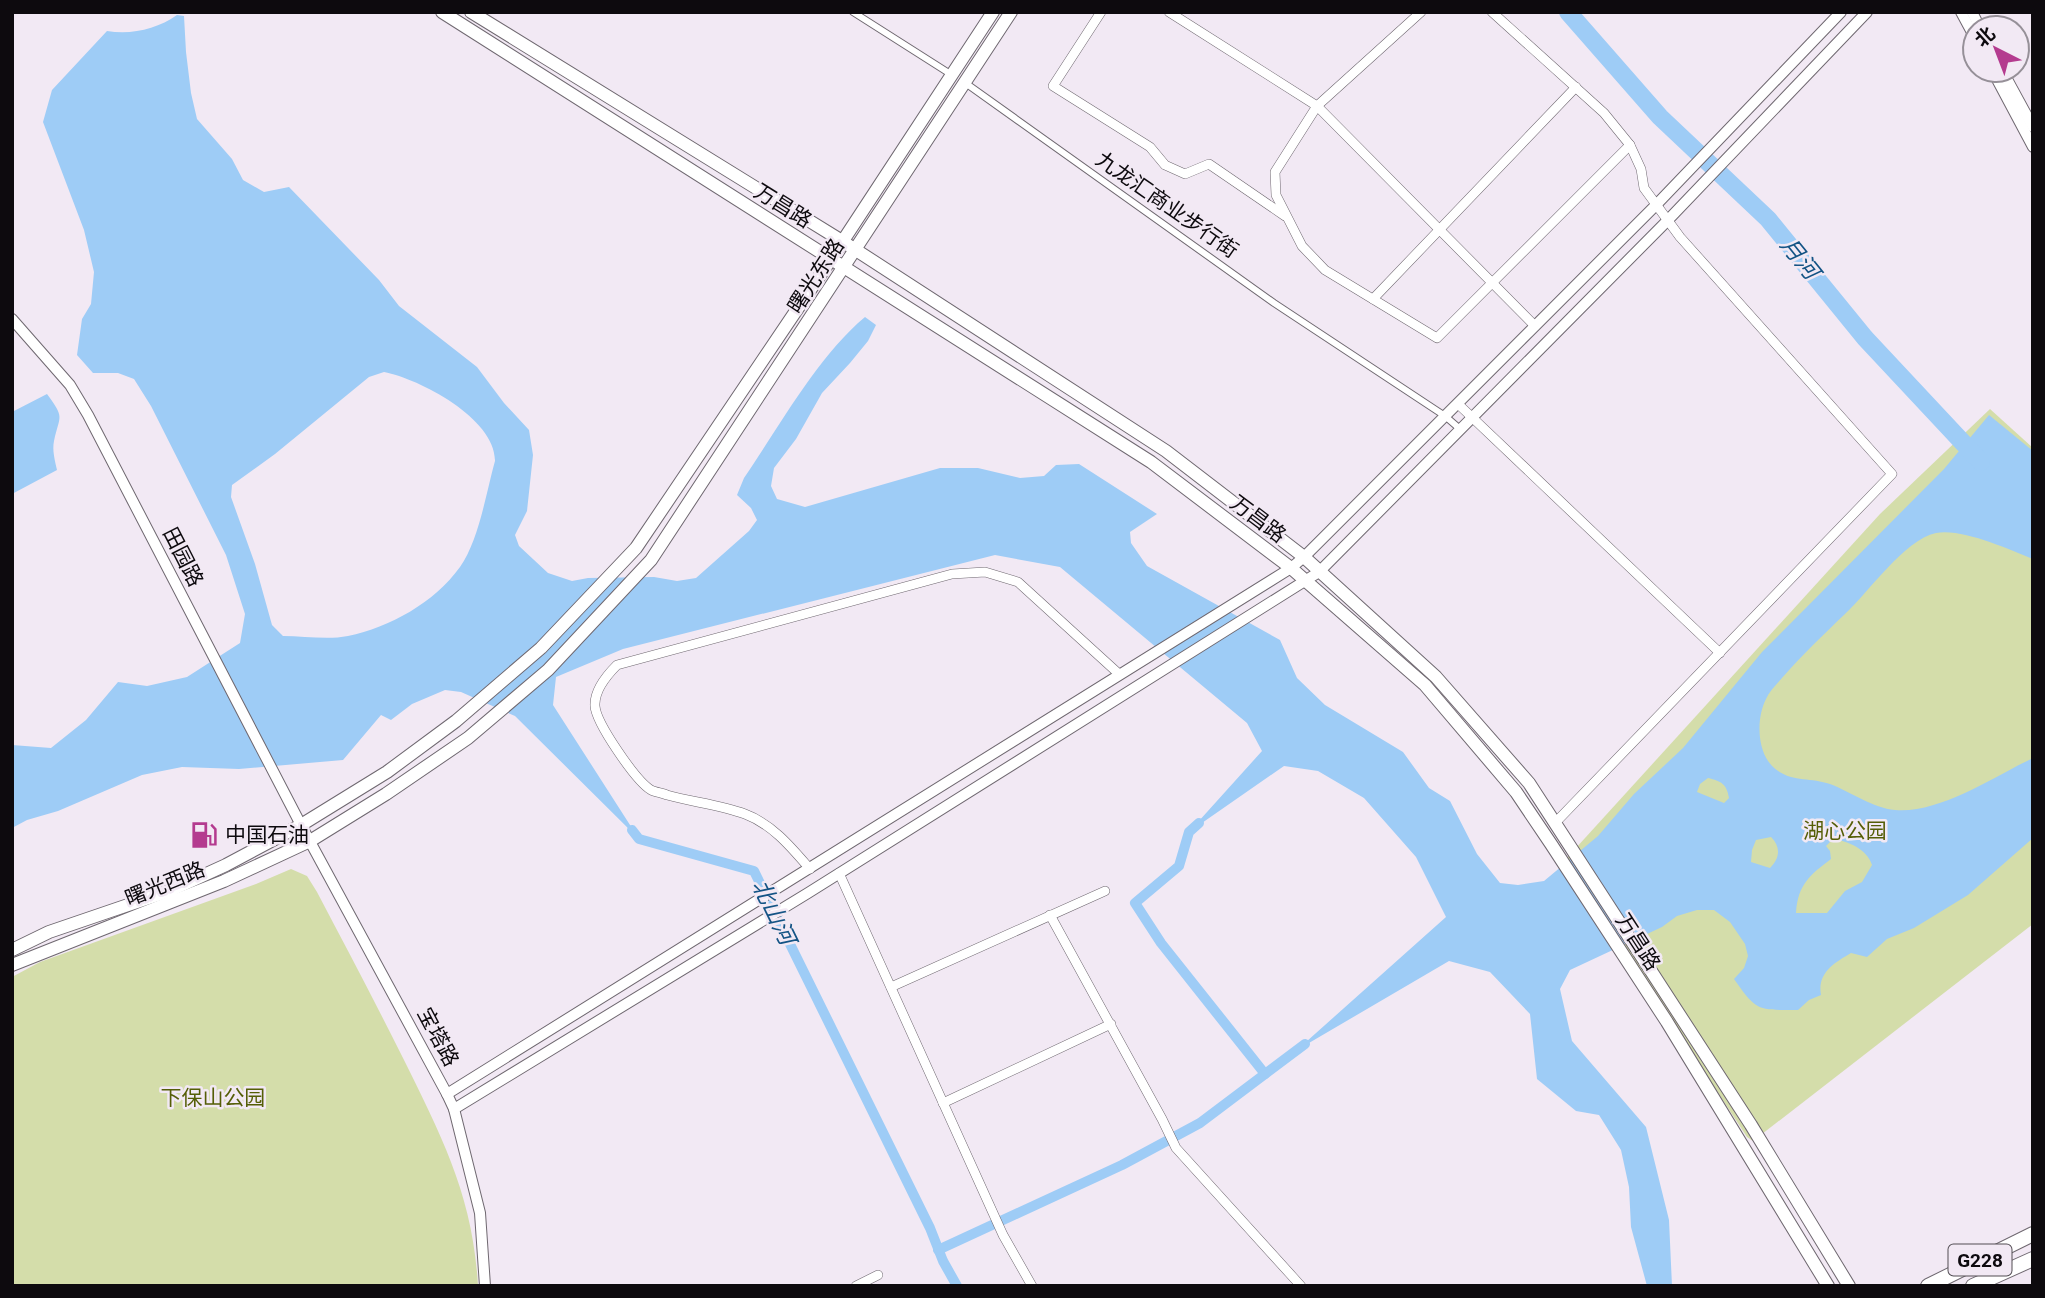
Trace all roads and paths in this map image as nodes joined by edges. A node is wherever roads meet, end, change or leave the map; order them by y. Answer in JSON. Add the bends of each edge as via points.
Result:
{"nodes":[{"id":1,"x":442,"y":12,"type":"edge"},
{"id":2,"x":471,"y":12,"type":"edge"},
{"id":3,"x":853,"y":12,"type":"edge"},
{"id":4,"x":993,"y":12,"type":"edge"},
{"id":5,"x":1012,"y":12,"type":"edge"},
{"id":6,"x":1101,"y":12,"type":"edge"},
{"id":7,"x":1169,"y":12,"type":"edge"},
{"id":8,"x":1421,"y":12,"type":"edge"},
{"id":9,"x":1492,"y":12,"type":"edge"},
{"id":10,"x":1840,"y":12,"type":"edge"},
{"id":11,"x":1867,"y":12,"type":"edge"},
{"id":12,"x":952,"y":75,"type":"junction"},
{"id":13,"x":965,"y":83,"type":"junction"},
{"id":14,"x":1999,"y":84,"type":"edge"},
{"id":15,"x":2010,"y":84,"type":"edge"},
{"id":16,"x":1576,"y":87,"type":"junction"},
{"id":17,"x":1317,"y":106,"type":"junction"},
{"id":18,"x":2033,"y":127,"type":"edge"},
{"id":19,"x":1630,"y":145,"type":"junction"},
{"id":20,"x":2033,"y":147,"type":"edge"},
{"id":21,"x":1656,"y":205,"type":"junction"},
{"id":22,"x":1287,"y":217,"type":"junction"},
{"id":23,"x":1668,"y":220,"type":"junction"},
{"id":24,"x":1440,"y":230,"type":"junction"},
{"id":25,"x":842,"y":241,"type":"junction"},
{"id":26,"x":856,"y":250,"type":"junction"},
{"id":27,"x":831,"y":259,"type":"junction"},
{"id":28,"x":845,"y":268,"type":"junction"},
{"id":29,"x":1492,"y":283,"type":"junction"},
{"id":30,"x":1373,"y":299,"type":"junction"},
{"id":31,"x":12,"y":319,"type":"edge"},
{"id":32,"x":1535,"y":326,"type":"junction"},
{"id":33,"x":1458,"y":404,"type":"junction"},
{"id":34,"x":1445,"y":416,"type":"junction"},
{"id":35,"x":1472,"y":417,"type":"junction"},
{"id":36,"x":1460,"y":429,"type":"junction"},
{"id":37,"x":1304,"y":557,"type":"junction"},
{"id":38,"x":1290,"y":568,"type":"junction"},
{"id":39,"x":1319,"y":572,"type":"junction"},
{"id":40,"x":1305,"y":582,"type":"junction"},
{"id":41,"x":1720,"y":653,"type":"junction"},
{"id":42,"x":1119,"y":674,"type":"junction"},
{"id":43,"x":456,"y":721,"type":"joint"},
{"id":44,"x":468,"y":738,"type":"joint"},
{"id":45,"x":1555,"y":823,"type":"junction"},
{"id":46,"x":301,"y":825,"type":"junction"},
{"id":47,"x":310,"y":841,"type":"junction"},
{"id":48,"x":810,"y":869,"type":"junction"},
{"id":49,"x":839,"y":873,"type":"junction"},
{"id":50,"x":1105,"y":891,"type":"dead end"},
{"id":51,"x":1050,"y":915,"type":"junction"},
{"id":52,"x":12,"y":950,"type":"edge"},
{"id":53,"x":12,"y":965,"type":"edge"},
{"id":54,"x":891,"y":987,"type":"junction"},
{"id":55,"x":1111,"y":1024,"type":"junction"},
{"id":56,"x":447,"y":1094,"type":"junction"},
{"id":57,"x":943,"y":1103,"type":"junction"},
{"id":58,"x":454,"y":1109,"type":"junction"},
{"id":59,"x":2033,"y":1234,"type":"edge"},
{"id":60,"x":2033,"y":1259,"type":"edge"},
{"id":61,"x":878,"y":1275,"type":"dead end"},
{"id":62,"x":485,"y":1286,"type":"edge"},
{"id":63,"x":856,"y":1286,"type":"edge"},
{"id":64,"x":1031,"y":1286,"type":"edge"},
{"id":65,"x":1301,"y":1286,"type":"edge"},
{"id":66,"x":1828,"y":1286,"type":"edge"},
{"id":67,"x":1849,"y":1286,"type":"edge"},
{"id":68,"x":1928,"y":1286,"type":"edge"},
{"id":69,"x":1973,"y":1286,"type":"edge"}],
"edges":[{"from":1,"to":27,"type":"main road","name":"万昌路"},
{"from":2,"to":25,"type":"main road","name":"万昌路"},
{"from":3,"to":12,"type":"street","name":"九龙汇商业步行街"},
{"from":4,"to":12,"type":"main road","name":"曙光东路"},
{"from":5,"to":13,"type":"main road","name":"曙光东路"},
{"from":6,"to":22,"type":"street","via":[[1053,86],[1150,147],[1165,165],[1185,174],[1209,164]]},
{"from":7,"to":17,"type":"street"},
{"from":8,"to":17,"type":"street"},
{"from":9,"to":16,"type":"street"},
{"from":10,"to":21,"type":"street"},
{"from":11,"to":23,"type":"street"},
{"from":12,"to":13,"type":"street","name":"九龙汇商业步行街"},
{"from":12,"to":25,"type":"main road","name":"曙光东路"},
{"from":13,"to":26,"type":"main road","name":"曙光东路"},
{"from":13,"to":34,"type":"street","name":"九龙汇商业步行街","via":[[1274,303]]},
{"from":14,"to":20,"type":"street"},
{"from":15,"to":18,"type":"street"},
{"from":16,"to":19,"type":"street"},
{"from":16,"to":24,"type":"street"},
{"from":17,"to":22,"type":"street","via":[[1275,172],[1276,195]]},
{"from":17,"to":24,"type":"street"},
{"from":19,"to":21,"type":"street","via":[[1642,169],[1644,188]]},
{"from":19,"to":29,"type":"street"},
{"from":21,"to":23,"type":"street"},
{"from":21,"to":32,"type":"street"},
{"from":22,"to":30,"type":"street","via":[[1302,246],[1325,270]]},
{"from":23,"to":35,"type":"street"},
{"from":23,"to":41,"type":"street","via":[[1892,474]]},
{"from":24,"to":29,"type":"street"},
{"from":24,"to":30,"type":"street"},
{"from":25,"to":26,"type":"main road","name":"万昌路"},
{"from":25,"to":27,"type":"main road","name":"曙光东路"},
{"from":26,"to":28,"type":"main road","name":"曙光东路"},
{"from":26,"to":37,"type":"main road","name":"万昌路","via":[[1166,451]]},
{"from":27,"to":28,"type":"main road","name":"万昌路"},
{"from":27,"to":43,"type":"main road","name":"曙光东路","via":[[636,548],[541,648]]},
{"from":28,"to":38,"type":"main road","name":"万昌路","via":[[1151,462]]},
{"from":28,"to":44,"type":"main road","name":"曙光东路","via":[[651,560],[548,670]]},
{"from":29,"to":30,"type":"street","via":[[1437,338]]},
{"from":29,"to":32,"type":"street"},
{"from":31,"to":46,"type":"street","name":"田园路","via":[[70,385],[88,415]]},
{"from":32,"to":33,"type":"street"},
{"from":33,"to":34,"type":"street"},
{"from":33,"to":35,"type":"street"},
{"from":34,"to":36,"type":"street","name":"九龙汇商业步行街"},
{"from":34,"to":37,"type":"street"},
{"from":35,"to":36,"type":"street"},
{"from":35,"to":41,"type":"street"},
{"from":36,"to":39,"type":"street"},
{"from":37,"to":38,"type":"street"},
{"from":37,"to":39,"type":"main road","name":"万昌路"},
{"from":38,"to":40,"type":"main road","name":"万昌路"},
{"from":38,"to":42,"type":"street"},
{"from":39,"to":40,"type":"street"},
{"from":39,"to":45,"type":"main road","name":"万昌路","via":[[1436,677],[1528,783]]},
{"from":40,"to":49,"type":"street"},
{"from":40,"to":66,"type":"main road","name":"万昌路","via":[[1425,685],[1516,792],[1667,1022]]},
{"from":41,"to":45,"type":"street"},
{"from":42,"to":48,"type":"street"},
{"from":42,"to":48,"type":"street","via":[[1018,582],[985,572],[952,574],[617,664],[604,679],[595,704],[599,721],[636,775],[651,790],[744,813],[766,825]]},
{"from":43,"to":46,"type":"main road","name":"曙光西路","via":[[387,772]]},
{"from":44,"to":47,"type":"main road","name":"曙光西路"},
{"from":45,"to":67,"type":"main road","name":"万昌路","via":[[1751,1125]]},
{"from":46,"to":47,"type":"street","name":"宝塔路"},
{"from":46,"to":52,"type":"main road","name":"曙光西路","via":[[169,891],[49,932]]},
{"from":47,"to":53,"type":"main road","name":"曙光西路","via":[[224,881]]},
{"from":47,"to":56,"type":"street","name":"宝塔路"},
{"from":48,"to":56,"type":"street"},
{"from":49,"to":54,"type":"street"},
{"from":49,"to":58,"type":"street"},
{"from":50,"to":51,"type":"street"},
{"from":51,"to":54,"type":"street"},
{"from":51,"to":55,"type":"street"},
{"from":54,"to":57,"type":"street"},
{"from":55,"to":57,"type":"street"},
{"from":55,"to":65,"type":"street","via":[[1176,1148]]},
{"from":56,"to":58,"type":"street","name":"宝塔路"},
{"from":57,"to":64,"type":"street","via":[[1003,1236]]},
{"from":58,"to":62,"type":"street","name":"宝塔路","via":[[480,1213]]},
{"from":59,"to":68,"type":"highway","number":"G228"},
{"from":60,"to":69,"type":"highway","number":"G228"},
{"from":61,"to":63,"type":"street"}]}
